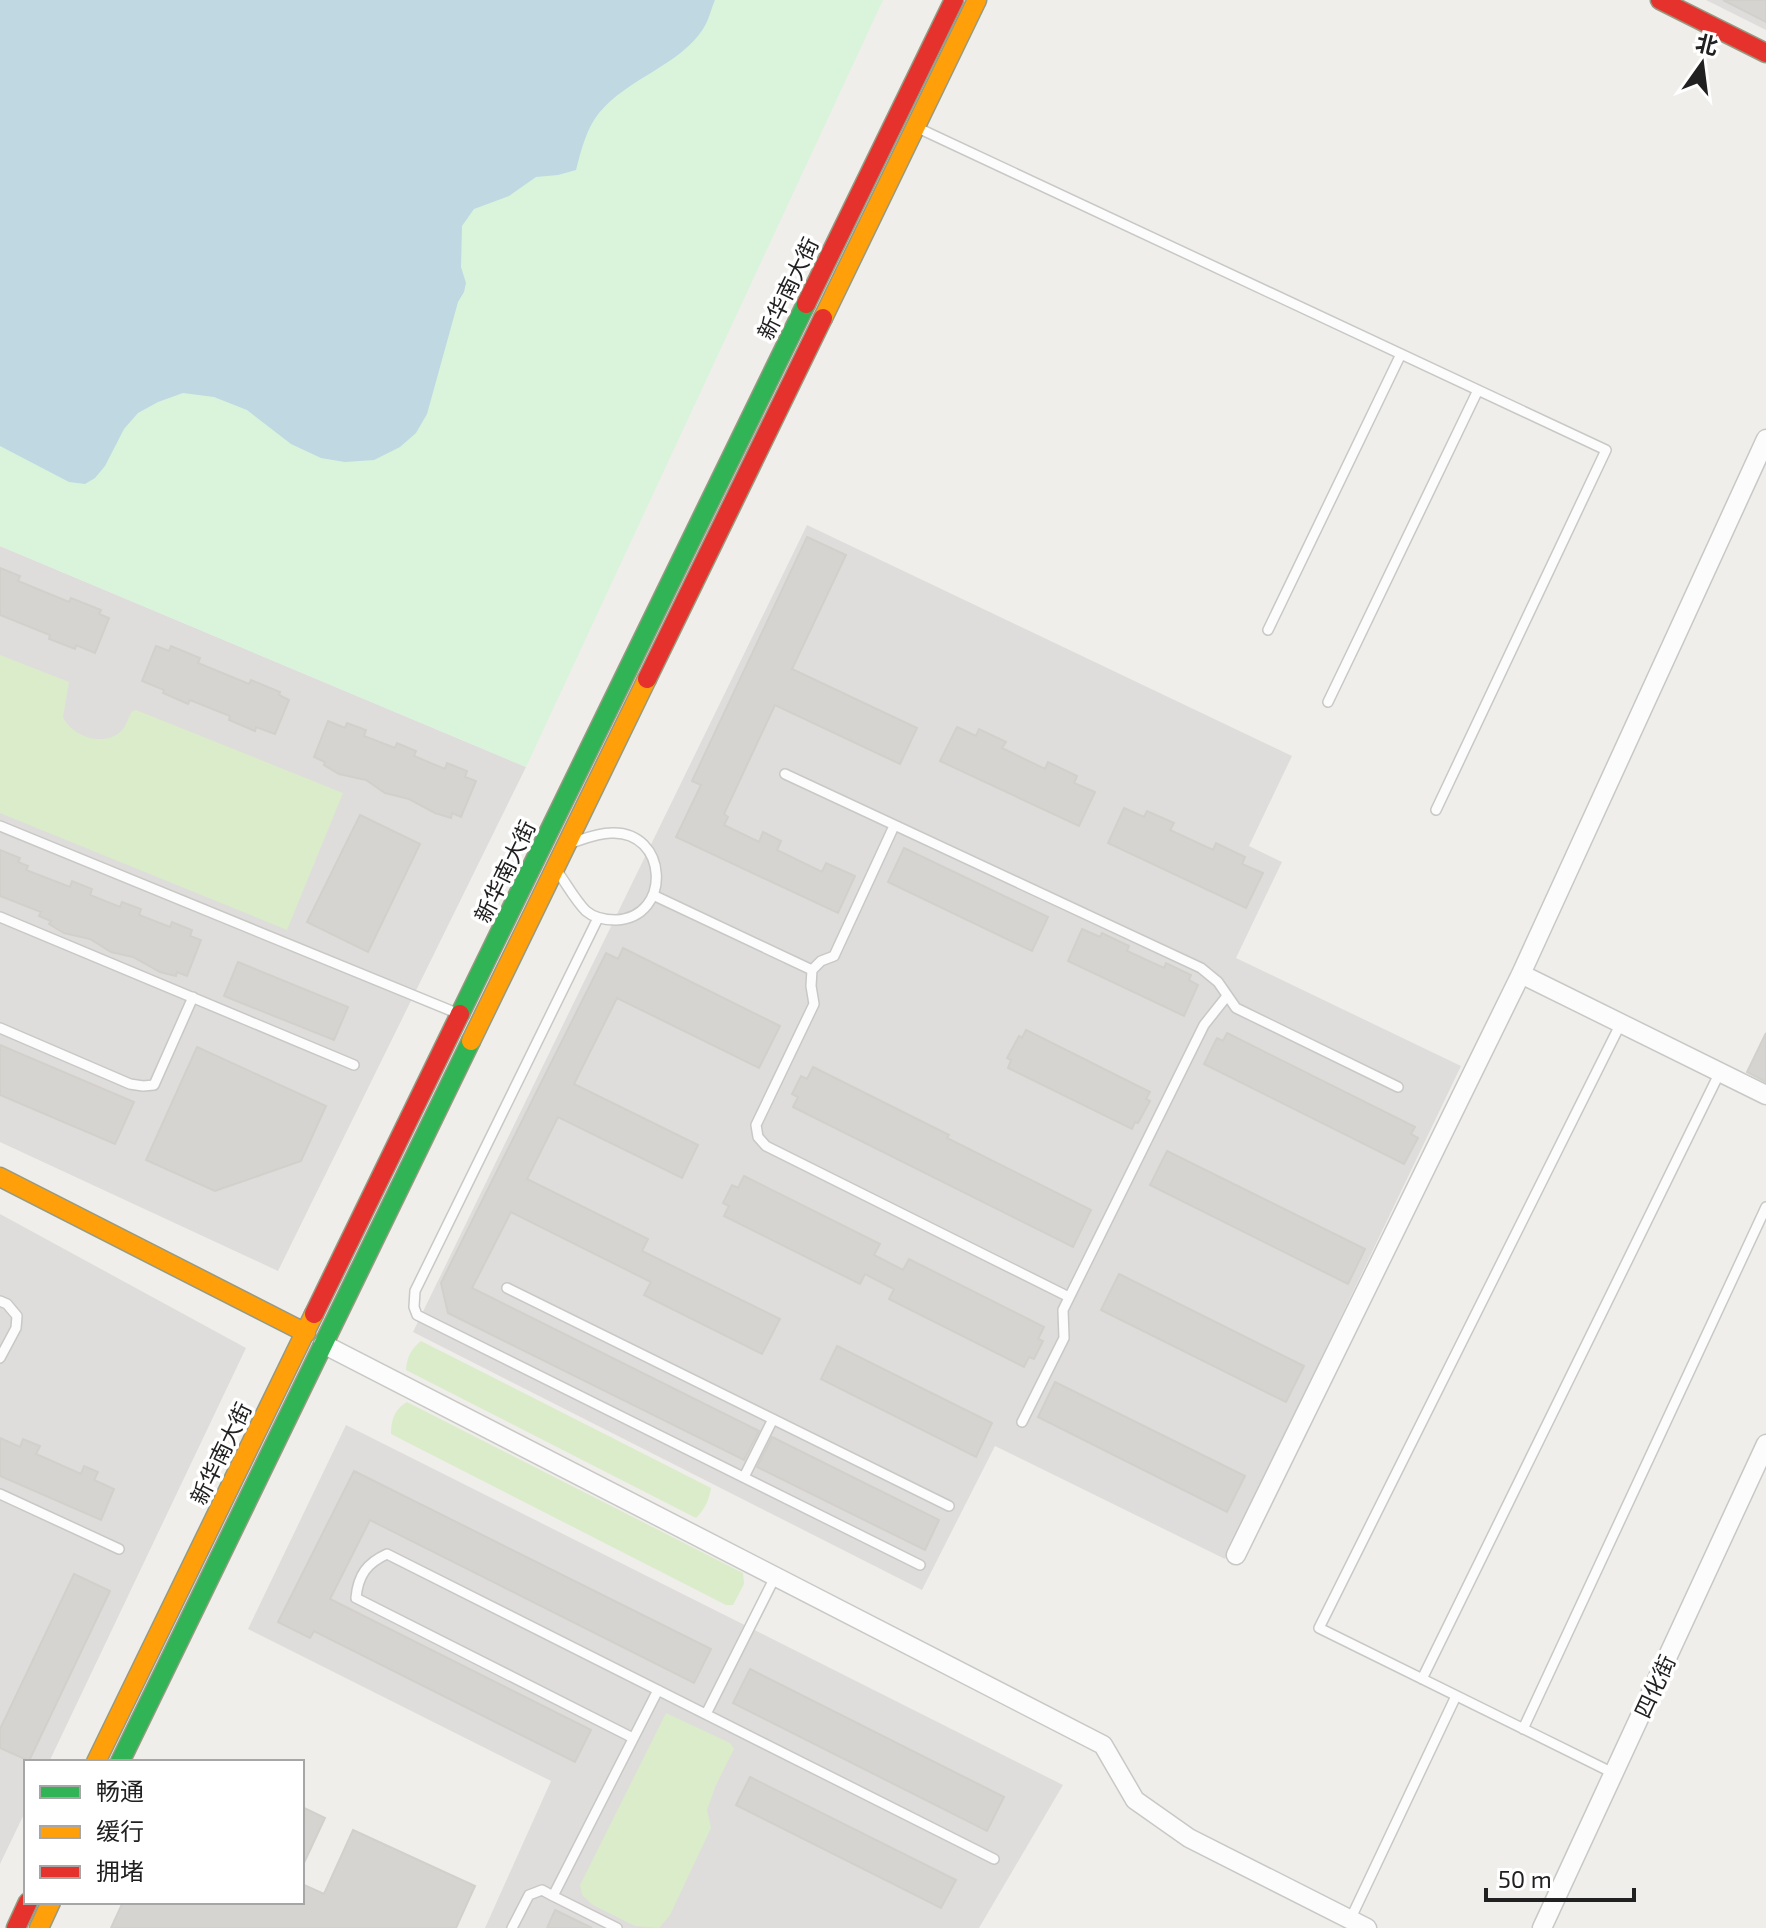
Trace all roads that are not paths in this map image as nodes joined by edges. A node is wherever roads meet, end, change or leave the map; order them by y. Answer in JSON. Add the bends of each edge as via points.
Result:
{"nodes":[{"id":1,"x":954,"y":0,"type":"edge"},
{"id":2,"x":977,"y":0,"type":"edge"},
{"id":3,"x":1660,"y":0,"type":"edge"},
{"id":4,"x":1766,"y":53,"type":"edge"},
{"id":5,"x":915,"y":127,"type":"junction"},
{"id":6,"x":1401,"y":354,"type":"junction"},
{"id":7,"x":1478,"y":390,"type":"junction"},
{"id":8,"x":1766,"y":439,"type":"edge"},
{"id":9,"x":1268,"y":630,"type":"dead end"},
{"id":10,"x":1328,"y":702,"type":"dead end"},
{"id":11,"x":785,"y":774,"type":"dead end"},
{"id":12,"x":1436,"y":810,"type":"dead end"},
{"id":13,"x":0,"y":826,"type":"edge"},
{"id":14,"x":894,"y":826,"type":"junction"},
{"id":15,"x":567,"y":844,"type":"junction"},
{"id":16,"x":555,"y":868,"type":"junction"},
{"id":17,"x":653,"y":895,"type":"junction"},
{"id":18,"x":0,"y":917,"type":"edge"},
{"id":19,"x":598,"y":918,"type":"junction"},
{"id":20,"x":812,"y":970,"type":"junction"},
{"id":21,"x":1521,"y":974,"type":"junction"},
{"id":22,"x":1227,"y":996,"type":"junction"},
{"id":23,"x":193,"y":997,"type":"junction"},
{"id":24,"x":461,"y":1015,"type":"junction"},
{"id":25,"x":1621,"y":1023,"type":"junction"},
{"id":26,"x":0,"y":1028,"type":"edge"},
{"id":27,"x":354,"y":1065,"type":"dead end"},
{"id":28,"x":1720,"y":1072,"type":"junction"},
{"id":29,"x":1398,"y":1087,"type":"dead end"},
{"id":30,"x":1766,"y":1095,"type":"edge"},
{"id":31,"x":0,"y":1177,"type":"edge"},
{"id":32,"x":1766,"y":1207,"type":"edge"},
{"id":33,"x":507,"y":1288,"type":"dead end"},
{"id":34,"x":1069,"y":1297,"type":"junction"},
{"id":35,"x":0,"y":1301,"type":"edge"},
{"id":36,"x":306,"y":1333,"type":"junction"},
{"id":37,"x":323,"y":1344,"type":"junction"},
{"id":38,"x":0,"y":1358,"type":"edge"},
{"id":39,"x":773,"y":1419,"type":"junction"},
{"id":40,"x":1022,"y":1422,"type":"dead end"},
{"id":41,"x":1766,"y":1444,"type":"edge"},
{"id":42,"x":744,"y":1477,"type":"junction"},
{"id":43,"x":0,"y":1494,"type":"edge"},
{"id":44,"x":949,"y":1506,"type":"dead end"},
{"id":45,"x":119,"y":1549,"type":"dead end"},
{"id":46,"x":1236,"y":1555,"type":"dead end"},
{"id":47,"x":920,"y":1565,"type":"dead end"},
{"id":48,"x":775,"y":1577,"type":"junction"},
{"id":49,"x":1422,"y":1679,"type":"junction"},
{"id":50,"x":658,"y":1690,"type":"junction"},
{"id":51,"x":1456,"y":1696,"type":"junction"},
{"id":52,"x":706,"y":1714,"type":"junction"},
{"id":53,"x":1523,"y":1729,"type":"junction"},
{"id":54,"x":633,"y":1738,"type":"junction"},
{"id":55,"x":97,"y":1760,"type":"edge"},
{"id":56,"x":121,"y":1760,"type":"edge"},
{"id":57,"x":1613,"y":1773,"type":"junction"},
{"id":58,"x":994,"y":1859,"type":"dead end"},
{"id":59,"x":553,"y":1896,"type":"junction"},
{"id":60,"x":27,"y":1904,"type":"edge"},
{"id":61,"x":50,"y":1904,"type":"edge"},
{"id":62,"x":1359,"y":1924,"type":"edge"},
{"id":63,"x":16,"y":1928,"type":"edge"},
{"id":64,"x":39,"y":1928,"type":"edge"},
{"id":65,"x":512,"y":1928,"type":"edge"},
{"id":66,"x":617,"y":1928,"type":"edge"},
{"id":67,"x":1542,"y":1928,"type":"edge"}],
"edges":[{"from":1,"to":24,"type":"main road","name":"新华南大街"},
{"from":2,"to":5,"type":"main road","name":"新华南大街"},
{"from":3,"to":4,"type":"main road"},
{"from":5,"to":6,"type":"lane"},
{"from":5,"to":15,"type":"main road","name":"新华南大街"},
{"from":6,"to":7,"type":"lane"},
{"from":6,"to":9,"type":"lane"},
{"from":7,"to":10,"type":"lane"},
{"from":7,"to":12,"type":"lane","via":[[1606,450]]},
{"from":8,"to":21,"type":"street"},
{"from":11,"to":14,"type":"lane"},
{"from":13,"to":24,"type":"lane"},
{"from":14,"to":20,"type":"lane","via":[[834,956]]},
{"from":14,"to":22,"type":"lane","via":[[1201,968]]},
{"from":15,"to":16,"type":"main road","name":"新华南大街"},
{"from":15,"to":17,"type":"lane","via":[[611,833],[634,838],[656,865]]},
{"from":16,"to":19,"type":"lane","via":[[587,912]]},
{"from":16,"to":37,"type":"main road","name":"新华南大街"},
{"from":17,"to":19,"type":"lane","via":[[631,916]]},
{"from":17,"to":20,"type":"lane"},
{"from":18,"to":23,"type":"lane"},
{"from":19,"to":42,"type":"lane","via":[[415,1291],[414,1307],[417,1315]]},
{"from":20,"to":34,"type":"lane","via":[[814,1004],[756,1125],[758,1137],[766,1146]]},
{"from":21,"to":25,"type":"street"},
{"from":21,"to":46,"type":"street"},
{"from":22,"to":29,"type":"lane","via":[[1236,1008]]},
{"from":22,"to":34,"type":"lane","via":[[1204,1025]]},
{"from":23,"to":26,"type":"lane","via":[[154,1085],[130,1084]]},
{"from":23,"to":27,"type":"lane"},
{"from":24,"to":36,"type":"main road","name":"新华南大街"},
{"from":25,"to":28,"type":"street"},
{"from":25,"to":49,"type":"lane","via":[[1319,1628]]},
{"from":28,"to":30,"type":"street"},
{"from":28,"to":49,"type":"lane"},
{"from":31,"to":36,"type":"main road"},
{"from":32,"to":53,"type":"lane"},
{"from":33,"to":39,"type":"lane"},
{"from":34,"to":40,"type":"lane","via":[[1063,1310],[1064,1338]]},
{"from":35,"to":38,"type":"lane","via":[[17,1316]]},
{"from":36,"to":55,"type":"main road","name":"新华南大街"},
{"from":37,"to":48,"type":"street"},
{"from":37,"to":56,"type":"main road","name":"新华南大街"},
{"from":39,"to":42,"type":"lane"},
{"from":39,"to":44,"type":"lane"},
{"from":41,"to":57,"type":"street","name":"四化街"},
{"from":42,"to":47,"type":"lane"},
{"from":43,"to":45,"type":"lane"},
{"from":48,"to":52,"type":"lane"},
{"from":48,"to":62,"type":"street","via":[[1103,1745],[1135,1800],[1189,1838]]},
{"from":49,"to":51,"type":"lane"},
{"from":50,"to":52,"type":"lane"},
{"from":50,"to":54,"type":"lane"},
{"from":50,"to":54,"type":"lane","via":[[387,1554],[371,1561],[357,1585],[356,1598]]},
{"from":51,"to":53,"type":"lane"},
{"from":51,"to":62,"type":"lane"},
{"from":52,"to":58,"type":"lane"},
{"from":53,"to":57,"type":"lane"},
{"from":54,"to":59,"type":"lane"},
{"from":57,"to":67,"type":"street","name":"四化街"},
{"from":59,"to":65,"type":"lane","via":[[542,1890],[529,1895]]},
{"from":59,"to":66,"type":"lane"},
{"from":60,"to":63,"type":"main road"},
{"from":61,"to":64,"type":"main road"}]}
